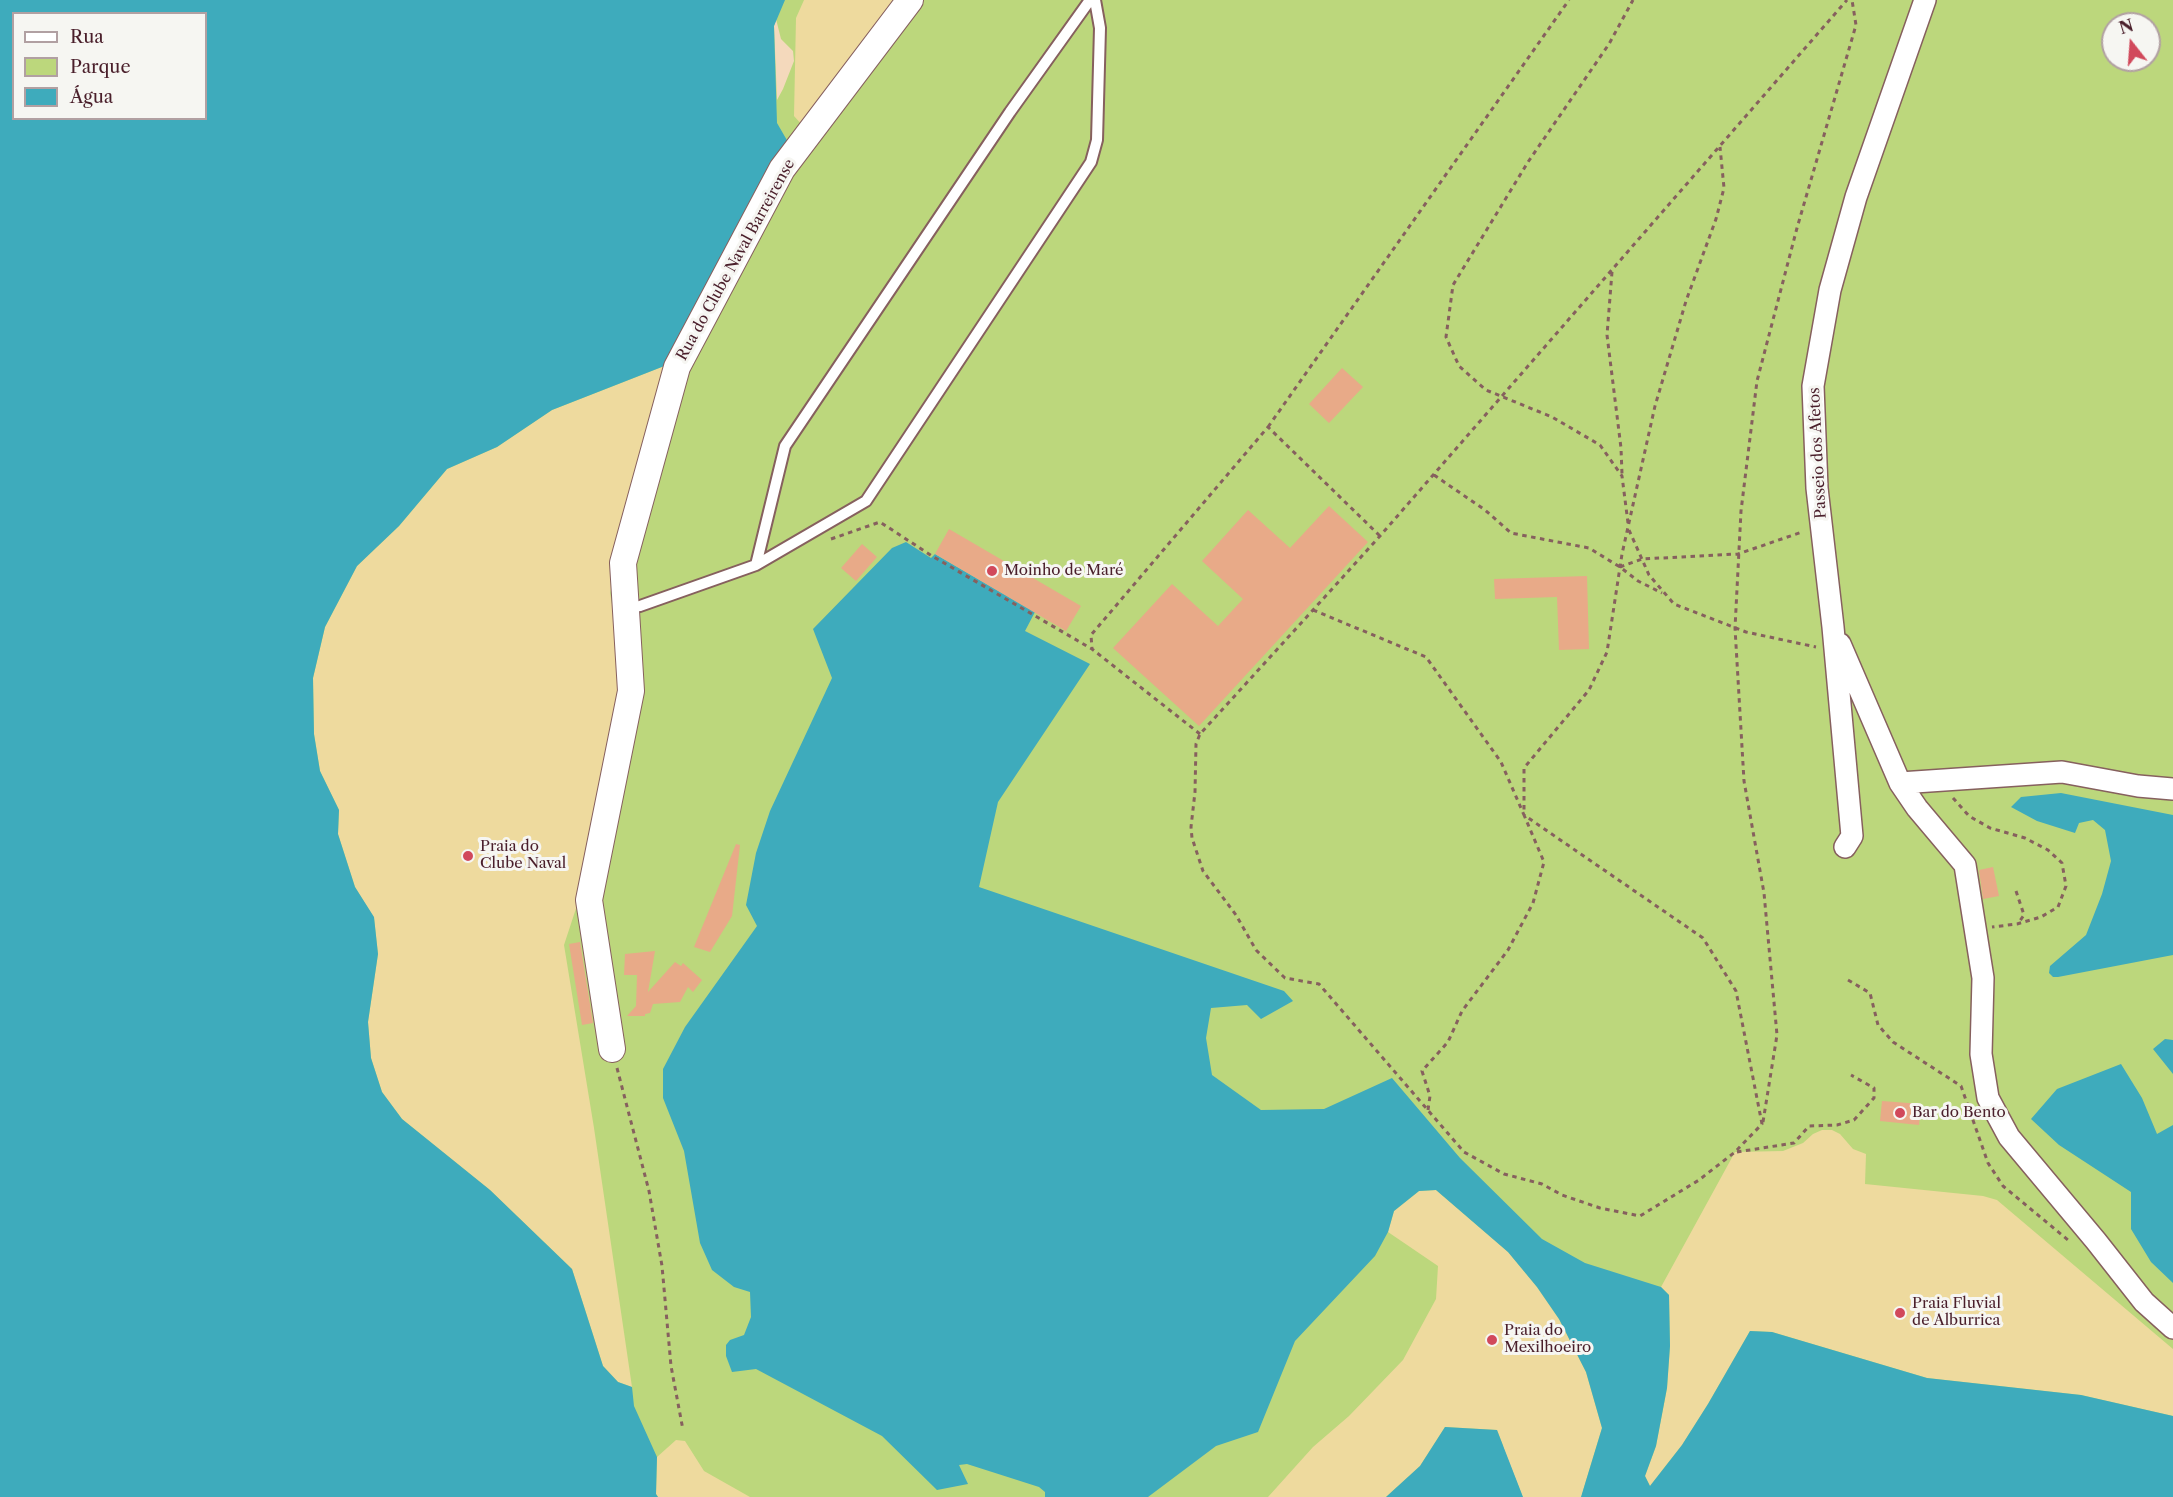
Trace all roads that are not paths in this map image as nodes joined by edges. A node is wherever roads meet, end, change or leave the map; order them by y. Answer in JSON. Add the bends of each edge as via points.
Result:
{"nodes":[{"id":1,"x":910,"y":0,"type":"edge"},
{"id":2,"x":1090,"y":0,"type":"edge"},
{"id":3,"x":1095,"y":0,"type":"edge"},
{"id":4,"x":1924,"y":0,"type":"edge"},
{"id":5,"x":756,"y":565,"type":"junction"},
{"id":6,"x":626,"y":608,"type":"junction"},
{"id":7,"x":1833,"y":627,"type":"junction"},
{"id":8,"x":1900,"y":783,"type":"junction"},
{"id":9,"x":2173,"y":789,"type":"edge"},
{"id":10,"x":1845,"y":847,"type":"dead end"},
{"id":11,"x":612,"y":1049,"type":"road end"},
{"id":12,"x":2173,"y":1328,"type":"edge"}],
"edges":[{"from":1,"to":6,"type":"street","name":"Rua do Clube Naval Barreirense","via":[[782,169],[677,367],[623,563]]},
{"from":2,"to":5,"type":"lane","via":[[785,446]]},
{"from":3,"to":5,"type":"lane","via":[[1100,28],[1096,140],[1091,162],[866,501]]},
{"from":4,"to":7,"type":"street","name":"Passeio dos Afetos","via":[[1856,197],[1830,290],[1813,386],[1817,488]]},
{"from":5,"to":6,"type":"lane"},
{"from":6,"to":11,"type":"street","name":"Rua do Clube Naval Barreirense","via":[[631,691],[589,900]]},
{"from":7,"to":8,"type":"street"},
{"from":7,"to":10,"type":"street","name":"Passeio dos Afetos","via":[[1852,836]]},
{"from":8,"to":9,"type":"street","via":[[2062,772]]},
{"from":8,"to":12,"type":"street","via":[[1965,866],[1983,978],[1981,1054],[1988,1098],[2009,1137],[2144,1302]]}]}
